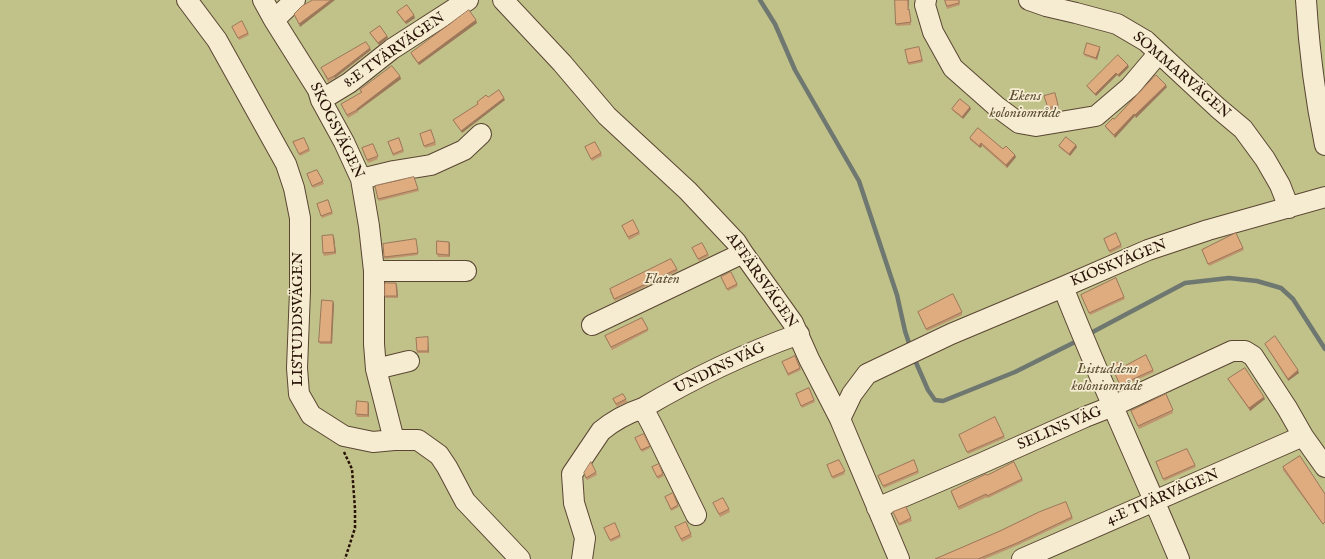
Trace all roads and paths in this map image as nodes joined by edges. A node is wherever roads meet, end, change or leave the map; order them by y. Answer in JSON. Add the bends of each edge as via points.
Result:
{"nodes":[{"id":1,"x":187,"y":0,"type":"edge"},
{"id":2,"x":263,"y":0,"type":"edge"},
{"id":3,"x":295,"y":0,"type":"edge"},
{"id":4,"x":468,"y":0,"type":"edge"},
{"id":5,"x":503,"y":0,"type":"edge"},
{"id":6,"x":926,"y":0,"type":"edge"},
{"id":7,"x":1029,"y":0,"type":"edge"},
{"id":8,"x":1306,"y":0,"type":"edge"},
{"id":9,"x":274,"y":20,"type":"junction"},
{"id":10,"x":1158,"y":54,"type":"junction"},
{"id":11,"x":320,"y":100,"type":"junction"},
{"id":12,"x":480,"y":134,"type":"dead end"},
{"id":13,"x":1325,"y":145,"type":"edge"},
{"id":14,"x":361,"y":179,"type":"junction"},
{"id":15,"x":1325,"y":197,"type":"edge"},
{"id":16,"x":1289,"y":208,"type":"junction"},
{"id":17,"x":743,"y":253,"type":"junction"},
{"id":18,"x":374,"y":271,"type":"junction"},
{"id":19,"x":466,"y":271,"type":"dead end"},
{"id":20,"x":1063,"y":287,"type":"junction"},
{"id":21,"x":592,"y":325,"type":"dead end"},
{"id":22,"x":799,"y":334,"type":"junction"},
{"id":23,"x":408,"y":361,"type":"dead end"},
{"id":24,"x":376,"y":369,"type":"junction"},
{"id":25,"x":1113,"y":406,"type":"junction"},
{"id":26,"x":643,"y":408,"type":"junction"},
{"id":27,"x":840,"y":419,"type":"junction"},
{"id":28,"x":344,"y":436,"type":"junction"},
{"id":29,"x":1303,"y":436,"type":"junction"},
{"id":30,"x":394,"y":440,"type":"junction"},
{"id":31,"x":1325,"y":467,"type":"edge"},
{"id":32,"x":1155,"y":501,"type":"junction"},
{"id":33,"x":877,"y":508,"type":"junction"},
{"id":34,"x":696,"y":515,"type":"dead end"},
{"id":35,"x":346,"y":559,"type":"edge"},
{"id":36,"x":520,"y":559,"type":"edge"},
{"id":37,"x":582,"y":559,"type":"edge"},
{"id":38,"x":899,"y":559,"type":"edge"},
{"id":39,"x":1022,"y":559,"type":"edge"},
{"id":40,"x":1179,"y":559,"type":"edge"}],
"edges":[{"from":1,"to":28,"type":"street","name":"LISTUDDSVÄGEN","via":[[217,40],[286,164],[300,218],[297,368],[299,394],[311,415]]},
{"from":2,"to":9,"type":"street","name":"SKOGSVÄGEN"},
{"from":3,"to":9,"type":"street"},
{"from":4,"to":11,"type":"street","name":"8:E TVÄRVÄGEN","via":[[392,49],[349,83]]},
{"from":5,"to":17,"type":"street","name":"AFFÄRSVÄGEN","via":[[607,116],[688,191],[736,242]]},
{"from":6,"to":10,"type":"street","via":[[925,5],[933,32],[953,68],[1018,123],[1036,126],[1096,116],[1130,87]]},
{"from":7,"to":10,"type":"street","name":"SOMMARVÄGEN","via":[[1117,24],[1146,41]]},
{"from":8,"to":13,"type":"street","via":[[1317,106]]},
{"from":9,"to":11,"type":"street","name":"SKOGSVÄGEN","via":[[318,90]]},
{"from":10,"to":16,"type":"street","name":"SOMMARVÄGEN","via":[[1243,129],[1265,159],[1280,185]]},
{"from":11,"to":14,"type":"street","name":"SKOGSVÄGEN"},
{"from":12,"to":14,"type":"street","via":[[464,150],[431,165],[394,170]]},
{"from":14,"to":18,"type":"street","name":"SKOGSVÄGEN"},
{"from":15,"to":16,"type":"street","name":"KIOSKVÄGEN"},
{"from":16,"to":20,"type":"street","name":"KIOSKVÄGEN","via":[[1208,230],[1148,250]]},
{"from":17,"to":21,"type":"street"},
{"from":17,"to":22,"type":"street","name":"AFFÄRSVÄGEN"},
{"from":18,"to":19,"type":"street"},
{"from":18,"to":24,"type":"street","name":"SKOGSVÄGEN"},
{"from":20,"to":25,"type":"street"},
{"from":20,"to":27,"type":"street","name":"KIOSKVÄGEN","via":[[951,334],[867,374],[852,394]]},
{"from":22,"to":26,"type":"street","name":"UNDINS VÄG","via":[[721,367]]},
{"from":22,"to":27,"type":"street","name":"AFFÄRSVÄGEN"},
{"from":23,"to":24,"type":"street"},
{"from":24,"to":30,"type":"street","name":"SKOGSVÄGEN"},
{"from":25,"to":29,"type":"street","name":"SELINS VÄG","via":[[1232,350],[1245,351],[1253,356],[1288,408]]},
{"from":25,"to":32,"type":"street"},
{"from":25,"to":33,"type":"street","name":"SELINS VÄG"},
{"from":26,"to":34,"type":"street"},
{"from":26,"to":37,"type":"street","name":"UNDINS VÄG","via":[[601,431],[572,474],[574,503],[585,538]]},
{"from":27,"to":33,"type":"street","name":"AFFÄRSVÄGEN"},
{"from":28,"to":30,"type":"street","name":"LISTUDDSVÄGEN","via":[[373,442]]},
{"from":28,"to":35,"type":"path","via":[[342,450],[352,469],[355,515],[355,528]]},
{"from":29,"to":31,"type":"street","name":"SELINS VÄG"},
{"from":29,"to":32,"type":"street","name":"4:E TVÄRVÄGEN"},
{"from":30,"to":36,"type":"street","name":"LISTUDDSVÄGEN","via":[[418,440],[439,455],[465,501]]},
{"from":32,"to":39,"type":"street","name":"4:E TVÄRVÄGEN"},
{"from":32,"to":40,"type":"street"},
{"from":33,"to":38,"type":"street","name":"AFFÄRSVÄGEN"}]}
